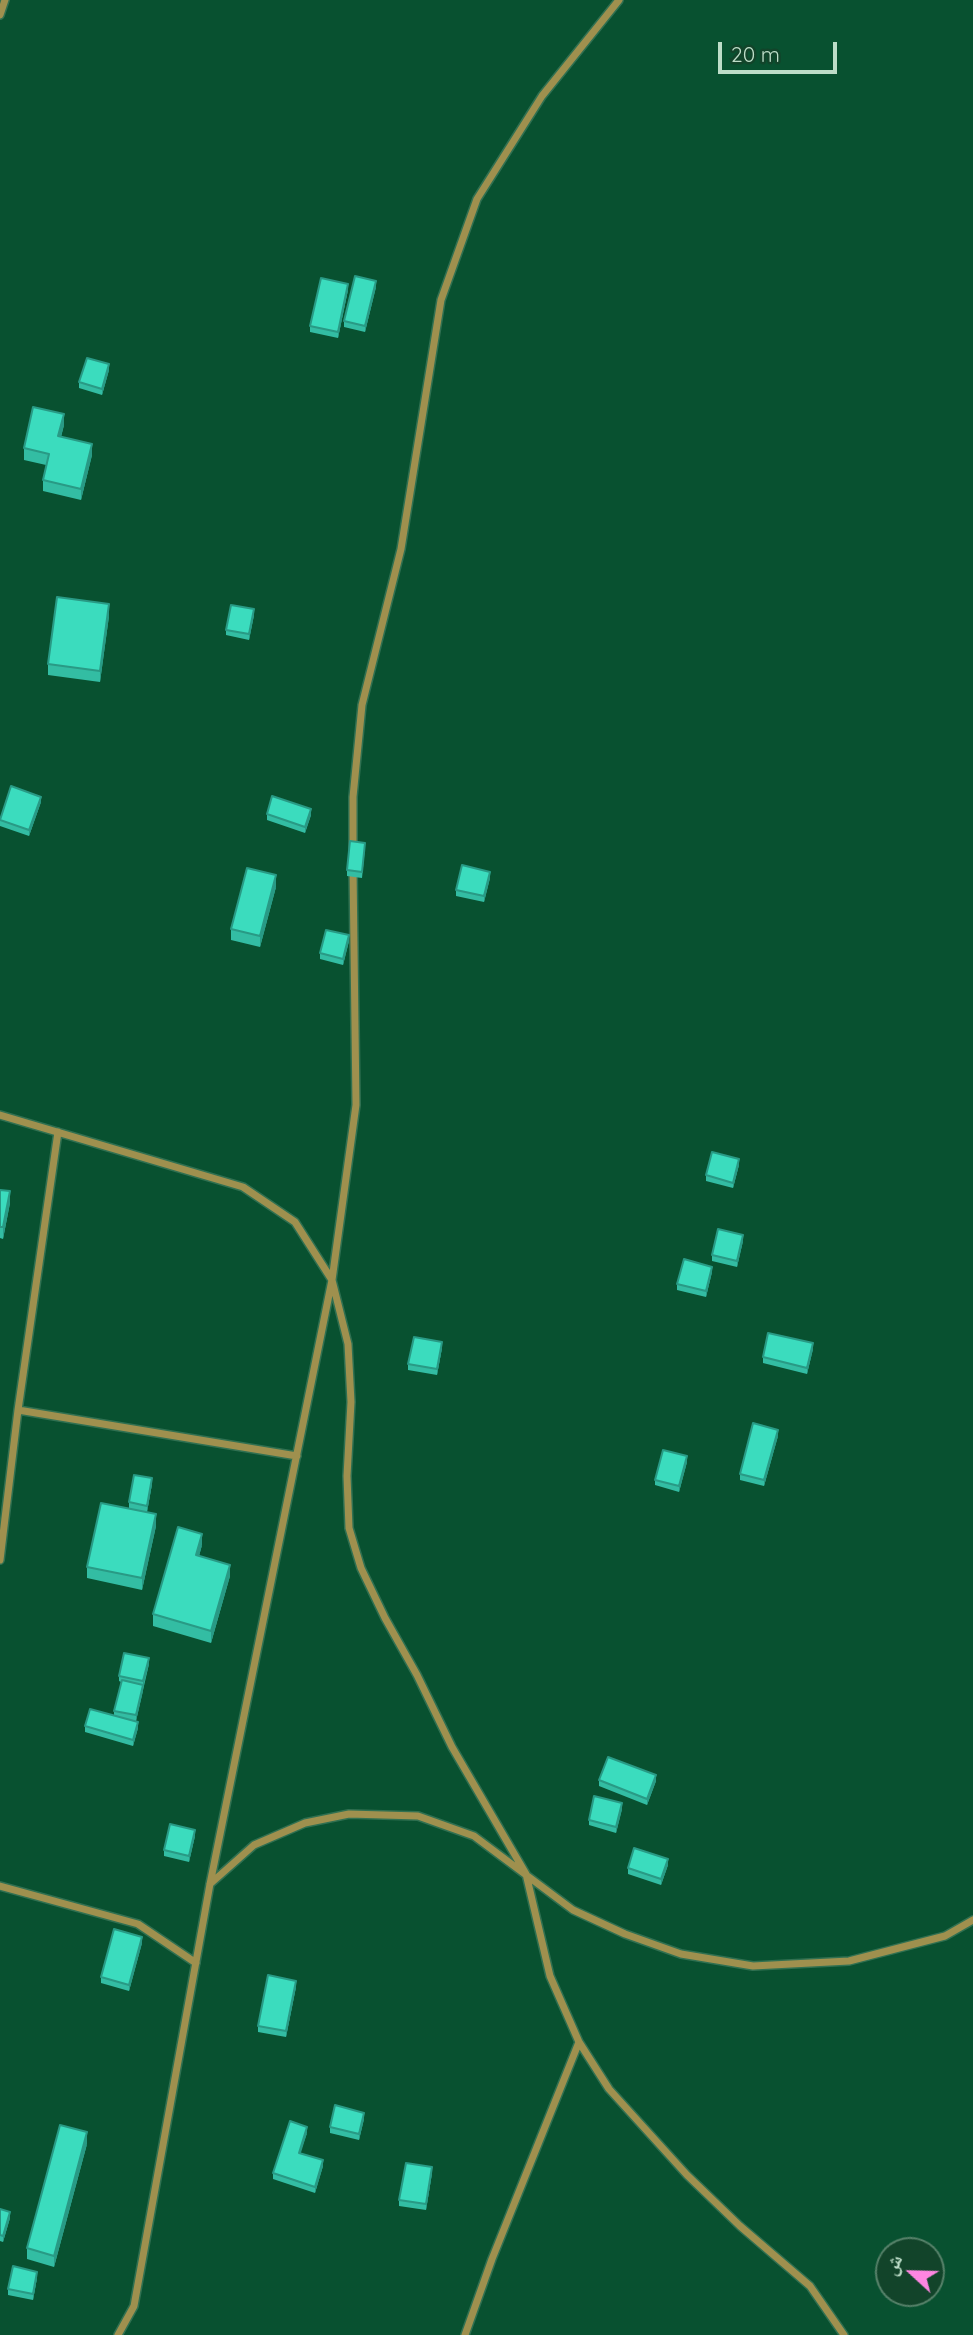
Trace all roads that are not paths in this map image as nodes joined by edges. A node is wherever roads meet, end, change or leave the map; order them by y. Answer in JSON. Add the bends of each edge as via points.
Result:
{"nodes":[{"id":1,"x":5,"y":0,"type":"edge"},
{"id":2,"x":619,"y":0,"type":"edge"},
{"id":3,"x":0,"y":15,"type":"edge"},
{"id":4,"x":0,"y":1115,"type":"edge"},
{"id":5,"x":58,"y":1132,"type":"junction"},
{"id":6,"x":332,"y":1280,"type":"junction"},
{"id":7,"x":18,"y":1410,"type":"junction"},
{"id":8,"x":297,"y":1455,"type":"junction"},
{"id":9,"x":0,"y":1560,"type":"edge"},
{"id":10,"x":526,"y":1874,"type":"junction"},
{"id":11,"x":210,"y":1884,"type":"junction"},
{"id":12,"x":0,"y":1886,"type":"edge"},
{"id":13,"x":973,"y":1920,"type":"edge"},
{"id":14,"x":196,"y":1963,"type":"junction"},
{"id":15,"x":579,"y":2042,"type":"junction"},
{"id":16,"x":118,"y":2335,"type":"edge"},
{"id":17,"x":465,"y":2335,"type":"edge"},
{"id":18,"x":844,"y":2335,"type":"edge"}],
"edges":[{"from":1,"to":3,"type":"street"},
{"from":2,"to":6,"type":"street","via":[[542,96],[477,199],[441,300],[401,550],[362,705],[354,797],[356,1105]]},
{"from":4,"to":5,"type":"street"},
{"from":5,"to":6,"type":"street","via":[[243,1186],[295,1222]]},
{"from":5,"to":7,"type":"street"},
{"from":6,"to":8,"type":"street"},
{"from":6,"to":10,"type":"street","via":[[348,1344],[349,1528],[361,1568],[452,1747]]},
{"from":7,"to":8,"type":"street"},
{"from":7,"to":9,"type":"street"},
{"from":8,"to":11,"type":"street"},
{"from":10,"to":11,"type":"street","via":[[474,1836],[418,1816],[349,1814],[305,1823],[254,1845]]},
{"from":10,"to":13,"type":"street","via":[[573,1910],[625,1934],[681,1954],[753,1966],[849,1961],[945,1936]]},
{"from":10,"to":15,"type":"street","via":[[550,1976]]},
{"from":11,"to":14,"type":"street"},
{"from":12,"to":14,"type":"street","via":[[138,1924]]},
{"from":14,"to":16,"type":"street","via":[[134,2306]]},
{"from":15,"to":17,"type":"street"},
{"from":15,"to":18,"type":"street","via":[[609,2089],[635,2118],[740,2226],[810,2286]]}]}
